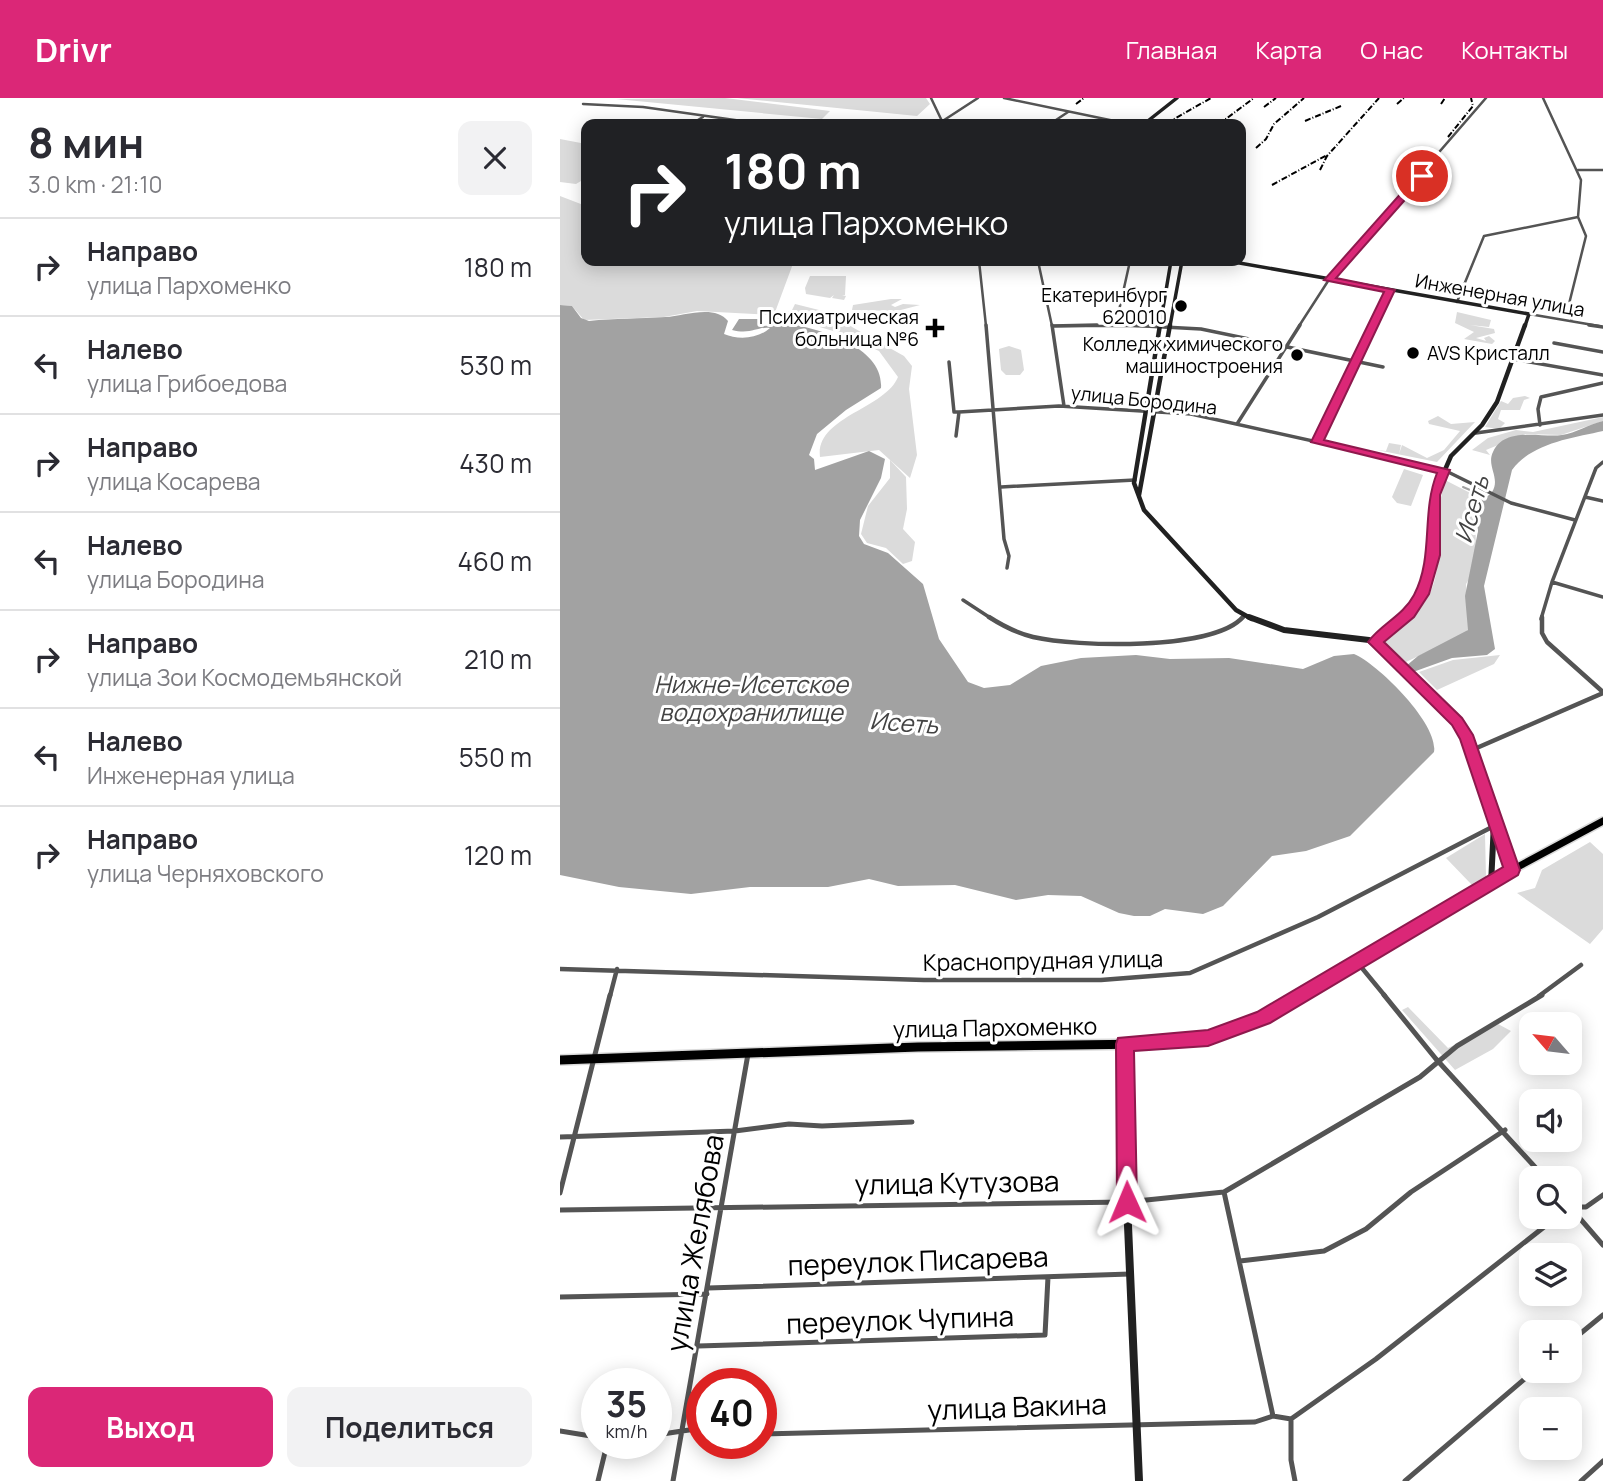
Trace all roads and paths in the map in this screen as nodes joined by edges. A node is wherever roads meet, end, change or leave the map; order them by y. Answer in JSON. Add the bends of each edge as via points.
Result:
{"nodes":[{"id":1,"x":931,"y":98,"type":"edge"},
{"id":2,"x":978,"y":98,"type":"edge"},
{"id":3,"x":1004,"y":98,"type":"edge"},
{"id":4,"x":1177,"y":98,"type":"edge"},
{"id":5,"x":1486,"y":98,"type":"edge"},
{"id":6,"x":1543,"y":98,"type":"edge"},
{"id":7,"x":583,"y":104,"type":"dead end"},
{"id":8,"x":1068,"y":111,"type":"junction"},
{"id":9,"x":704,"y":116,"type":"junction"},
{"id":10,"x":699,"y":119,"type":"edge"},
{"id":11,"x":726,"y":119,"type":"edge"},
{"id":12,"x":942,"y":119,"type":"edge"},
{"id":13,"x":944,"y":119,"type":"edge"},
{"id":14,"x":1057,"y":119,"type":"edge"},
{"id":15,"x":1106,"y":119,"type":"edge"},
{"id":16,"x":1150,"y":119,"type":"edge"},
{"id":17,"x":1578,"y":170,"type":"junction"},
{"id":18,"x":1603,"y":170,"type":"edge"},
{"id":19,"x":1578,"y":217,"type":"junction"},
{"id":20,"x":1246,"y":264,"type":"edge"},
{"id":21,"x":979,"y":266,"type":"edge"},
{"id":22,"x":1039,"y":266,"type":"edge"},
{"id":23,"x":1129,"y":266,"type":"edge"},
{"id":24,"x":1170,"y":266,"type":"edge"},
{"id":25,"x":1181,"y":266,"type":"edge"},
{"id":26,"x":1329,"y":280,"type":"junction"},
{"id":27,"x":1390,"y":290,"type":"junction"},
{"id":28,"x":1457,"y":302,"type":"junction"},
{"id":29,"x":1529,"y":314,"type":"junction"},
{"id":30,"x":1571,"y":321,"type":"junction"},
{"id":31,"x":1116,"y":324,"type":"junction"},
{"id":32,"x":1052,"y":326,"type":"junction"},
{"id":33,"x":1603,"y":327,"type":"edge"},
{"id":34,"x":1160,"y":328,"type":"junction"},
{"id":35,"x":1169,"y":328,"type":"junction"},
{"id":36,"x":1554,"y":343,"type":"dead end"},
{"id":37,"x":1286,"y":347,"type":"junction"},
{"id":38,"x":1603,"y":352,"type":"edge"},
{"id":39,"x":1513,"y":359,"type":"junction"},
{"id":40,"x":949,"y":362,"type":"dead end"},
{"id":41,"x":1356,"y":362,"type":"junction"},
{"id":42,"x":1383,"y":367,"type":"dead end"},
{"id":43,"x":1603,"y":375,"type":"edge"},
{"id":44,"x":1603,"y":383,"type":"edge"},
{"id":45,"x":1064,"y":406,"type":"junction"},
{"id":46,"x":995,"y":411,"type":"junction"},
{"id":47,"x":959,"y":412,"type":"junction"},
{"id":48,"x":1146,"y":412,"type":"junction"},
{"id":49,"x":1156,"y":412,"type":"junction"},
{"id":50,"x":1603,"y":415,"type":"edge"},
{"id":51,"x":1237,"y":424,"type":"junction"},
{"id":52,"x":1540,"y":425,"type":"junction"},
{"id":53,"x":1476,"y":433,"type":"junction"},
{"id":54,"x":956,"y":436,"type":"dead end"},
{"id":55,"x":1317,"y":442,"type":"junction"},
{"id":56,"x":1603,"y":463,"type":"edge"},
{"id":57,"x":1444,"y":470,"type":"junction"},
{"id":58,"x":1135,"y":480,"type":"junction"},
{"id":59,"x":1001,"y":487,"type":"junction"},
{"id":60,"x":1138,"y":497,"type":"junction"},
{"id":61,"x":1586,"y":497,"type":"junction"},
{"id":62,"x":1603,"y":501,"type":"edge"},
{"id":63,"x":1575,"y":520,"type":"junction"},
{"id":64,"x":1007,"y":568,"type":"dead end"},
{"id":65,"x":1552,"y":582,"type":"junction"},
{"id":66,"x":1603,"y":597,"type":"edge"},
{"id":67,"x":963,"y":600,"type":"dead end"},
{"id":68,"x":1244,"y":616,"type":"junction"},
{"id":69,"x":1375,"y":642,"type":"junction"},
{"id":70,"x":1603,"y":693,"type":"edge"},
{"id":71,"x":1472,"y":750,"type":"junction"},
{"id":72,"x":1494,"y":818,"type":"junction"},
{"id":73,"x":1603,"y":821,"type":"edge"},
{"id":74,"x":1494,"y":827,"type":"junction"},
{"id":75,"x":1512,"y":870,"type":"junction"},
{"id":76,"x":1491,"y":884,"type":"junction"},
{"id":77,"x":1357,"y":962,"type":"junction"},
{"id":78,"x":1581,"y":965,"type":"dead end"},
{"id":79,"x":560,"y":969,"type":"edge"},
{"id":80,"x":617,"y":970,"type":"junction"},
{"id":81,"x":1125,"y":1044,"type":"junction"},
{"id":82,"x":748,"y":1053,"type":"junction"},
{"id":83,"x":1436,"y":1059,"type":"junction"},
{"id":84,"x":560,"y":1060,"type":"edge"},
{"id":85,"x":592,"y":1060,"type":"junction"},
{"id":86,"x":912,"y":1122,"type":"dead end"},
{"id":87,"x":1505,"y":1130,"type":"junction"},
{"id":88,"x":735,"y":1131,"type":"junction"},
{"id":89,"x":573,"y":1136,"type":"junction"},
{"id":90,"x":560,"y":1137,"type":"edge"},
{"id":91,"x":1535,"y":1166,"type":"edge"},
{"id":92,"x":1224,"y":1192,"type":"junction"},
{"id":93,"x":560,"y":1193,"type":"edge"},
{"id":94,"x":1603,"y":1195,"type":"edge"},
{"id":95,"x":1127,"y":1202,"type":"junction"},
{"id":96,"x":722,"y":1207,"type":"junction"},
{"id":97,"x":1582,"y":1207,"type":"edge"},
{"id":98,"x":560,"y":1210,"type":"edge"},
{"id":99,"x":1582,"y":1221,"type":"edge"},
{"id":100,"x":1541,"y":1229,"type":"edge"},
{"id":101,"x":1603,"y":1245,"type":"edge"},
{"id":102,"x":1240,"y":1261,"type":"junction"},
{"id":103,"x":1130,"y":1274,"type":"junction"},
{"id":104,"x":1048,"y":1277,"type":"junction"},
{"id":105,"x":708,"y":1291,"type":"junction"},
{"id":106,"x":560,"y":1297,"type":"edge"},
{"id":107,"x":1603,"y":1315,"type":"edge"},
{"id":108,"x":1582,"y":1332,"type":"edge"},
{"id":109,"x":698,"y":1346,"type":"junction"},
{"id":110,"x":1520,"y":1383,"type":"edge"},
{"id":111,"x":1273,"y":1416,"type":"junction"},
{"id":112,"x":1291,"y":1419,"type":"junction"},
{"id":113,"x":1136,"y":1422,"type":"junction"},
{"id":114,"x":560,"y":1431,"type":"edge"},
{"id":115,"x":686,"y":1431,"type":"edge"},
{"id":116,"x":683,"y":1432,"type":"junction"},
{"id":117,"x":672,"y":1433,"type":"edge"},
{"id":118,"x":777,"y":1433,"type":"edge"},
{"id":119,"x":581,"y":1434,"type":"edge"},
{"id":120,"x":603,"y":1459,"type":"edge"},
{"id":121,"x":1603,"y":1461,"type":"edge"},
{"id":122,"x":598,"y":1481,"type":"edge"},
{"id":123,"x":673,"y":1481,"type":"edge"},
{"id":124,"x":1139,"y":1481,"type":"edge"},
{"id":125,"x":1295,"y":1481,"type":"edge"},
{"id":126,"x":1405,"y":1481,"type":"edge"},
{"id":127,"x":1581,"y":1481,"type":"edge"}],
"edges":[{"from":1,"to":12,"type":"street"},
{"from":2,"to":13,"type":"street"},
{"from":3,"to":8,"type":"street"},
{"from":4,"to":16,"type":"main road"},
{"from":5,"to":26,"type":"street"},
{"from":6,"to":17,"type":"street"},
{"from":7,"to":9,"type":"street"},
{"from":8,"to":14,"type":"street"},
{"from":8,"to":15,"type":"street"},
{"from":9,"to":10,"type":"street"},
{"from":9,"to":11,"type":"street"},
{"from":17,"to":18,"type":"street"},
{"from":17,"to":19,"type":"street","via":[[1582,187]]},
{"from":19,"to":28,"type":"street","via":[[1484,236]]},
{"from":19,"to":30,"type":"street","via":[[1586,236],[1569,304]]},
{"from":20,"to":26,"type":"main road","name":"Инженерная улица"},
{"from":21,"to":46,"type":"street"},
{"from":22,"to":32,"type":"street"},
{"from":23,"to":31,"type":"street"},
{"from":24,"to":34,"type":"main road"},
{"from":25,"to":35,"type":"main road"},
{"from":26,"to":27,"type":"main road","name":"Инженерная улица"},
{"from":26,"to":37,"type":"street"},
{"from":27,"to":28,"type":"main road","name":"Инженерная улица"},
{"from":27,"to":41,"type":"street"},
{"from":28,"to":29,"type":"main road","name":"Инженерная улица"},
{"from":29,"to":30,"type":"street","name":"Инженерная улица"},
{"from":29,"to":39,"type":"main road"},
{"from":30,"to":33,"type":"street","name":"Инженерная улица"},
{"from":31,"to":32,"type":"street"},
{"from":31,"to":34,"type":"street"},
{"from":32,"to":45,"type":"street"},
{"from":34,"to":35,"type":"street"},
{"from":34,"to":48,"type":"main road"},
{"from":35,"to":37,"type":"street","via":[[1201,329]]},
{"from":35,"to":49,"type":"main road"},
{"from":36,"to":38,"type":"street"},
{"from":37,"to":41,"type":"street"},
{"from":37,"to":51,"type":"street"},
{"from":39,"to":43,"type":"street"},
{"from":39,"to":53,"type":"main road","via":[[1497,402]]},
{"from":40,"to":47,"type":"street","via":[[954,412]]},
{"from":41,"to":42,"type":"street"},
{"from":41,"to":55,"type":"street"},
{"from":44,"to":52,"type":"street","via":[[1541,397]]},
{"from":45,"to":46,"type":"street","name":"улица Бородина"},
{"from":45,"to":48,"type":"street","name":"улица Бородина"},
{"from":46,"to":47,"type":"street","name":"улица Бородина"},
{"from":46,"to":59,"type":"street"},
{"from":47,"to":54,"type":"street"},
{"from":48,"to":49,"type":"street","name":"улица Бородина"},
{"from":48,"to":58,"type":"main road"},
{"from":49,"to":51,"type":"street","name":"улица Бородина"},
{"from":49,"to":60,"type":"main road"},
{"from":50,"to":52,"type":"street"},
{"from":51,"to":55,"type":"street","name":"улица Бородина"},
{"from":52,"to":53,"type":"street"},
{"from":53,"to":57,"type":"main road","via":[[1451,456]]},
{"from":55,"to":57,"type":"street","name":"улица Бородина"},
{"from":56,"to":61,"type":"street"},
{"from":57,"to":63,"type":"street","name":"улица Бородина","via":[[1511,503]]},
{"from":57,"to":69,"type":"main road","via":[[1434,495],[1433,555],[1422,594],[1409,614]]},
{"from":58,"to":59,"type":"street"},
{"from":58,"to":60,"type":"main road"},
{"from":59,"to":64,"type":"street"},
{"from":60,"to":68,"type":"main road","via":[[1200,574]]},
{"from":61,"to":62,"type":"street"},
{"from":61,"to":63,"type":"street"},
{"from":63,"to":65,"type":"street"},
{"from":65,"to":66,"type":"street"},
{"from":65,"to":70,"type":"street","via":[[1540,633]]},
{"from":67,"to":68,"type":"street","via":[[991,621],[1054,640],[1120,642],[1212,635]]},
{"from":68,"to":69,"type":"main road","via":[[1284,631]]},
{"from":69,"to":71,"type":"main road","via":[[1457,721]]},
{"from":70,"to":71,"type":"street"},
{"from":71,"to":72,"type":"main road"},
{"from":72,"to":74,"type":"main road"},
{"from":72,"to":75,"type":"main road"},
{"from":73,"to":75,"type":"main road","name":"улица Пархоменко"},
{"from":74,"to":76,"type":"main road"},
{"from":74,"to":80,"type":"street","name":"Краснопрудная улица","via":[[1318,917],[1190,974],[1101,980],[937,980]]},
{"from":75,"to":76,"type":"main road","name":"улица Пархоменко"},
{"from":76,"to":77,"type":"main road","name":"улица Пархоменко"},
{"from":77,"to":81,"type":"main road","name":"улица Пархоменко","via":[[1264,1017],[1228,1032],[1186,1042]]},
{"from":77,"to":83,"type":"street"},
{"from":78,"to":83,"type":"street","name":"улица Кутузова","via":[[1562,983]]},
{"from":79,"to":80,"type":"street","name":"Краснопрудная улица"},
{"from":80,"to":85,"type":"street"},
{"from":81,"to":82,"type":"main road","name":"улица Пархоменко"},
{"from":81,"to":95,"type":"main road"},
{"from":82,"to":85,"type":"main road","name":"улица Пархоменко"},
{"from":82,"to":88,"type":"street","name":"улица Желябова"},
{"from":83,"to":87,"type":"street"},
{"from":83,"to":92,"type":"street","name":"улица Кутузова","via":[[1420,1077]]},
{"from":84,"to":85,"type":"main road","name":"улица Пархоменко"},
{"from":85,"to":89,"type":"street"},
{"from":86,"to":88,"type":"street","via":[[789,1124]]},
{"from":87,"to":91,"type":"street"},
{"from":87,"to":102,"type":"street","via":[[1411,1192],[1366,1229],[1324,1251]]},
{"from":88,"to":89,"type":"street"},
{"from":88,"to":96,"type":"street","name":"улица Желябова"},
{"from":89,"to":90,"type":"street"},
{"from":89,"to":93,"type":"street"},
{"from":92,"to":95,"type":"street","name":"улица Кутузова"},
{"from":92,"to":102,"type":"street"},
{"from":94,"to":97,"type":"street"},
{"from":95,"to":96,"type":"street","name":"улица Кутузова"},
{"from":95,"to":103,"type":"main road"},
{"from":96,"to":98,"type":"street","name":"улица Кутузова"},
{"from":96,"to":105,"type":"street","name":"улица Желябова"},
{"from":99,"to":101,"type":"street"},
{"from":100,"to":112,"type":"street","via":[[1376,1359]]},
{"from":102,"to":111,"type":"street"},
{"from":103,"to":104,"type":"street","name":"переулок Писарева"},
{"from":103,"to":113,"type":"main road"},
{"from":104,"to":105,"type":"street","name":"переулок Писарева"},
{"from":104,"to":109,"type":"street","name":"переулок Чупина","via":[[1045,1335]]},
{"from":105,"to":106,"type":"street","name":"переулок Писарева"},
{"from":105,"to":109,"type":"street","name":"улица Желябова"},
{"from":107,"to":108,"type":"street"},
{"from":109,"to":116,"type":"street","name":"улица Желябова"},
{"from":110,"to":126,"type":"street"},
{"from":111,"to":112,"type":"street","name":"улица Вакина"},
{"from":111,"to":113,"type":"street","name":"улица Вакина","via":[[1255,1422]]},
{"from":112,"to":125,"type":"street"},
{"from":113,"to":118,"type":"street","name":"улица Вакина"},
{"from":113,"to":124,"type":"main road"},
{"from":114,"to":119,"type":"street"},
{"from":115,"to":116,"type":"street"},
{"from":116,"to":117,"type":"street"},
{"from":116,"to":123,"type":"street","name":"улица Желябова"},
{"from":120,"to":122,"type":"street"},
{"from":121,"to":127,"type":"street"}]}
